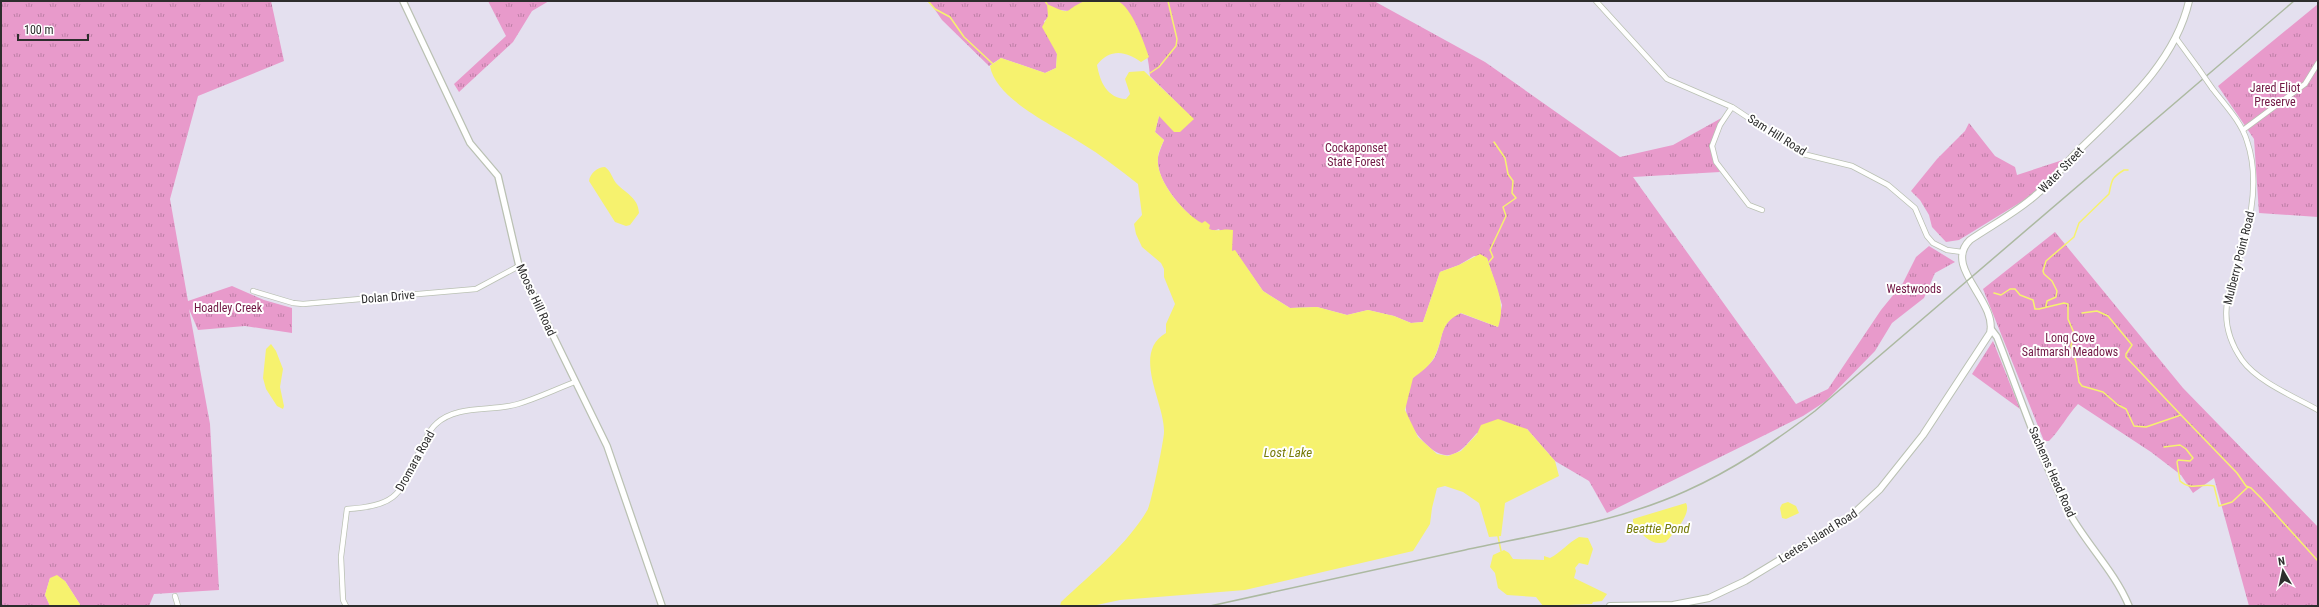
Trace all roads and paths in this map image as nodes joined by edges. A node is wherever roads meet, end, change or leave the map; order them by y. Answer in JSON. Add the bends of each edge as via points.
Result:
{"nodes":[{"id":1,"x":403,"y":1,"type":"edge"},
{"id":2,"x":1596,"y":1,"type":"edge"},
{"id":3,"x":2188,"y":2,"type":"edge"},
{"id":4,"x":2176,"y":38,"type":"junction"},
{"id":5,"x":2318,"y":63,"type":"edge"},
{"id":6,"x":1732,"y":107,"type":"junction"},
{"id":7,"x":2243,"y":130,"type":"junction"},
{"id":8,"x":1762,"y":210,"type":"dead end"},
{"id":9,"x":1962,"y":252,"type":"junction"},
{"id":10,"x":519,"y":266,"type":"junction"},
{"id":11,"x":253,"y":291,"type":"dead end"},
{"id":12,"x":1991,"y":329,"type":"junction"},
{"id":13,"x":575,"y":382,"type":"junction"},
{"id":14,"x":2318,"y":403,"type":"edge"},
{"id":15,"x":2317,"y":409,"type":"edge"},
{"id":16,"x":175,"y":596,"type":"dead end"},
{"id":17,"x":178,"y":606,"type":"edge"},
{"id":18,"x":346,"y":606,"type":"edge"},
{"id":19,"x":662,"y":606,"type":"edge"},
{"id":20,"x":1610,"y":606,"type":"edge"},
{"id":21,"x":2129,"y":606,"type":"edge"}],
"edges":[{"from":1,"to":10,"type":"street","name":"Moose Hill Road","via":[[470,143],[498,176]]},
{"from":2,"to":6,"type":"street","name":"Sam Hill Road","via":[[1667,79]]},
{"from":3,"to":4,"type":"main road","name":"Water Street"},
{"from":4,"to":7,"type":"street","name":"Mulberry Point Road","bridge":true},
{"from":4,"to":9,"type":"main road","name":"Water Street","via":[[2147,80],[2112,119],[2038,193],[1970,240]]},
{"from":5,"to":7,"type":"street","via":[[2305,84]]},
{"from":6,"to":8,"type":"street","via":[[1720,125],[1712,146],[1716,162],[1749,205]]},
{"from":6,"to":9,"type":"street","name":"Sam Hill Road","via":[[1804,154],[1852,166],[1895,190],[1915,208],[1927,236],[1933,243],[1947,250]]},
{"from":7,"to":15,"type":"street","name":"Mulberry Point Road","via":[[2251,160],[2253,196],[2244,243],[2225,304],[2226,321],[2231,338],[2243,361],[2282,391]]},
{"from":9,"to":12,"type":"main road","via":[[1964,269],[1980,295]]},
{"from":10,"to":11,"type":"street","name":"Dolan Drive","via":[[476,289],[303,304]]},
{"from":10,"to":13,"type":"street","name":"Moose Hill Road"},
{"from":12,"to":20,"type":"main road","name":"Leetes Island Road","via":[[1987,340],[1924,435],[1880,489],[1850,517],[1709,598],[1673,606]]},
{"from":12,"to":21,"type":"street","name":"Sachems Head Road","via":[[2067,508],[2116,580]]},
{"from":13,"to":18,"type":"street","name":"Dromara Road","via":[[517,405],[451,415],[436,423],[403,487],[392,499],[370,508],[347,508],[341,557],[343,600]]},
{"from":13,"to":19,"type":"street","name":"Moose Hill Road","via":[[607,446]]},
{"from":14,"to":15,"type":"street"},
{"from":16,"to":17,"type":"street"}]}
